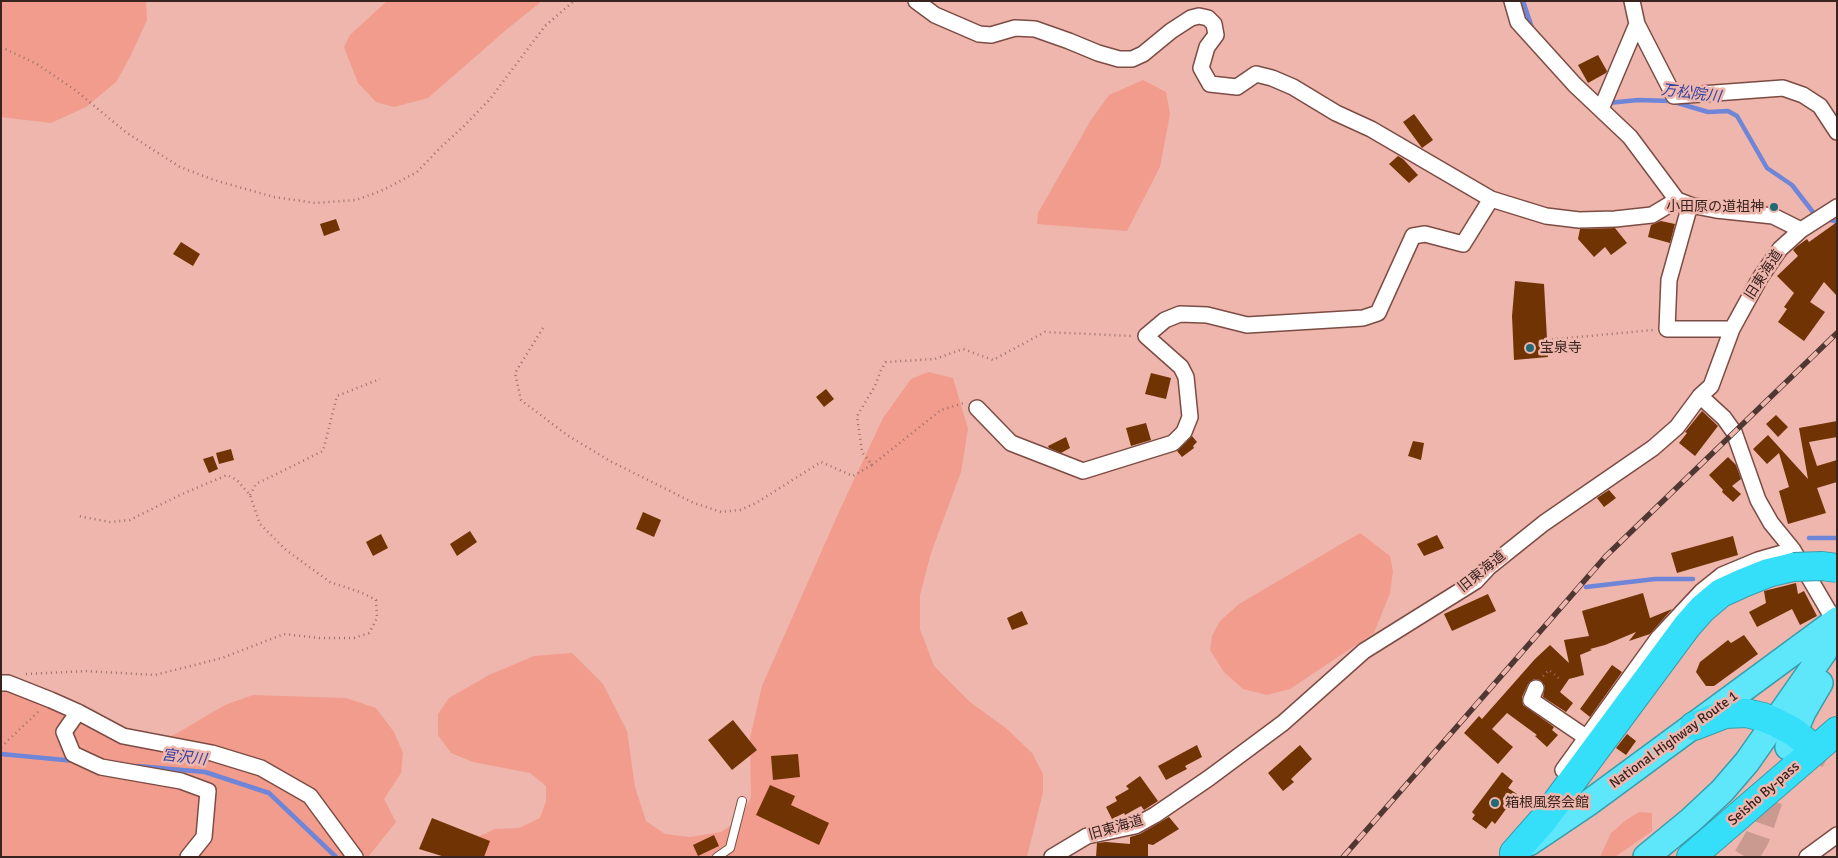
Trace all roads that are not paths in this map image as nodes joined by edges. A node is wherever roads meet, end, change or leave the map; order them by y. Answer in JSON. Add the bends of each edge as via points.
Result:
{"nodes":[{"id":1,"x":916,"y":1,"type":"edge"},
{"id":2,"x":1512,"y":1,"type":"edge"},
{"id":3,"x":1632,"y":1,"type":"edge"},
{"id":4,"x":1637,"y":24,"type":"junction"},
{"id":5,"x":1601,"y":109,"type":"junction"},
{"id":6,"x":1837,"y":132,"type":"edge"},
{"id":7,"x":1491,"y":199,"type":"junction"},
{"id":8,"x":1684,"y":203,"type":"junction"},
{"id":9,"x":1828,"y":213,"type":"edge"},
{"id":10,"x":1801,"y":230,"type":"junction"},
{"id":11,"x":1732,"y":329,"type":"junction"},
{"id":12,"x":1700,"y":396,"type":"junction"},
{"id":13,"x":977,"y":408,"type":"road end"},
{"id":14,"x":1793,"y":559,"type":"junction"},
{"id":15,"x":1837,"y":568,"type":"edge"},
{"id":16,"x":1836,"y":621,"type":"edge"},
{"id":17,"x":1837,"y":658,"type":"edge"},
{"id":18,"x":5,"y":683,"type":"edge"},
{"id":19,"x":1536,"y":688,"type":"road end"},
{"id":20,"x":78,"y":712,"type":"junction"},
{"id":21,"x":1694,"y":726,"type":"junction"},
{"id":22,"x":1837,"y":731,"type":"edge"},
{"id":23,"x":1790,"y":735,"type":"junction"},
{"id":24,"x":1587,"y":738,"type":"junction"},
{"id":25,"x":1837,"y":756,"type":"edge"},
{"id":26,"x":742,"y":802,"type":"dead end"},
{"id":27,"x":1837,"y":835,"type":"edge"},
{"id":28,"x":1511,"y":855,"type":"edge"},
{"id":29,"x":188,"y":857,"type":"edge"},
{"id":30,"x":355,"y":857,"type":"edge"},
{"id":31,"x":716,"y":857,"type":"edge"},
{"id":32,"x":1052,"y":857,"type":"edge"},
{"id":33,"x":1646,"y":857,"type":"edge"},
{"id":34,"x":1691,"y":857,"type":"edge"},
{"id":35,"x":1719,"y":857,"type":"edge"},
{"id":36,"x":1807,"y":857,"type":"edge"}],
"edges":[{"from":1,"to":7,"type":"street","via":[[935,15],[979,34],[991,35],[1015,28],[1034,29],[1118,59],[1132,59],[1143,54],[1191,18],[1208,18],[1214,24],[1216,35],[1206,47],[1201,68],[1210,84],[1237,87],[1256,74],[1272,78],[1371,129]]},
{"from":2,"to":5,"type":"street","via":[[1518,22]]},
{"from":3,"to":4,"type":"street"},
{"from":4,"to":5,"type":"street"},
{"from":4,"to":6,"type":"street","via":[[1674,96],[1783,88],[1820,106]]},
{"from":5,"to":8,"type":"street","via":[[1630,137]]},
{"from":7,"to":8,"type":"street","via":[[1546,216],[1579,220],[1652,215]]},
{"from":7,"to":13,"type":"street","via":[[1463,244],[1425,234],[1413,236],[1378,313],[1363,318],[1247,325],[1207,315],[1180,314],[1165,320],[1146,336],[1181,367],[1186,377],[1190,417],[1184,432],[1173,443],[1083,471],[1011,442]]},
{"from":8,"to":10,"type":"street","via":[[1773,216]]},
{"from":8,"to":11,"type":"street","via":[[1669,280],[1667,329]]},
{"from":9,"to":10,"type":"street","name":"旧東海道"},
{"from":10,"to":11,"type":"street","name":"旧東海道","via":[[1780,249]]},
{"from":11,"to":12,"type":"street","name":"旧東海道","via":[[1711,386]]},
{"from":12,"to":14,"type":"street","via":[[1734,432],[1758,500]]},
{"from":12,"to":32,"type":"street","name":"旧東海道","via":[[1677,427],[1653,448],[1544,523],[1476,580],[1364,651],[1283,723],[1209,778],[1146,821],[1087,836]]},
{"from":14,"to":15,"type":"highway","bridge":true},
{"from":14,"to":16,"type":"street"},
{"from":14,"to":24,"type":"street","via":[[1758,560],[1722,575],[1702,591],[1659,637]]},
{"from":14,"to":28,"type":"highway","via":[[1721,593],[1702,609],[1544,819]]},
{"from":16,"to":21,"type":"highway","name":"National Highway Route 1"},
{"from":16,"to":23,"type":"highway"},
{"from":17,"to":23,"type":"highway"},
{"from":18,"to":20,"type":"street"},
{"from":19,"to":24,"type":"street","via":[[1531,700]]},
{"from":20,"to":29,"type":"street","via":[[64,732],[73,754],[101,767],[181,780],[208,791],[204,837]]},
{"from":20,"to":30,"type":"street","via":[[123,736],[212,752],[261,768],[310,796]]},
{"from":21,"to":23,"type":"highway","via":[[1725,714],[1746,713],[1763,717]]},
{"from":21,"to":28,"type":"highway","name":"National Highway Route 1"},
{"from":22,"to":34,"type":"highway","name":"Seisho By-pass"},
{"from":23,"to":33,"type":"highway","via":[[1747,762],[1722,791]]},
{"from":24,"to":28,"type":"street","via":[[1535,810]]},
{"from":25,"to":35,"type":"highway","name":"Seisho By-pass"},
{"from":26,"to":31,"type":"lane","via":[[730,848]]},
{"from":27,"to":36,"type":"street"}]}
